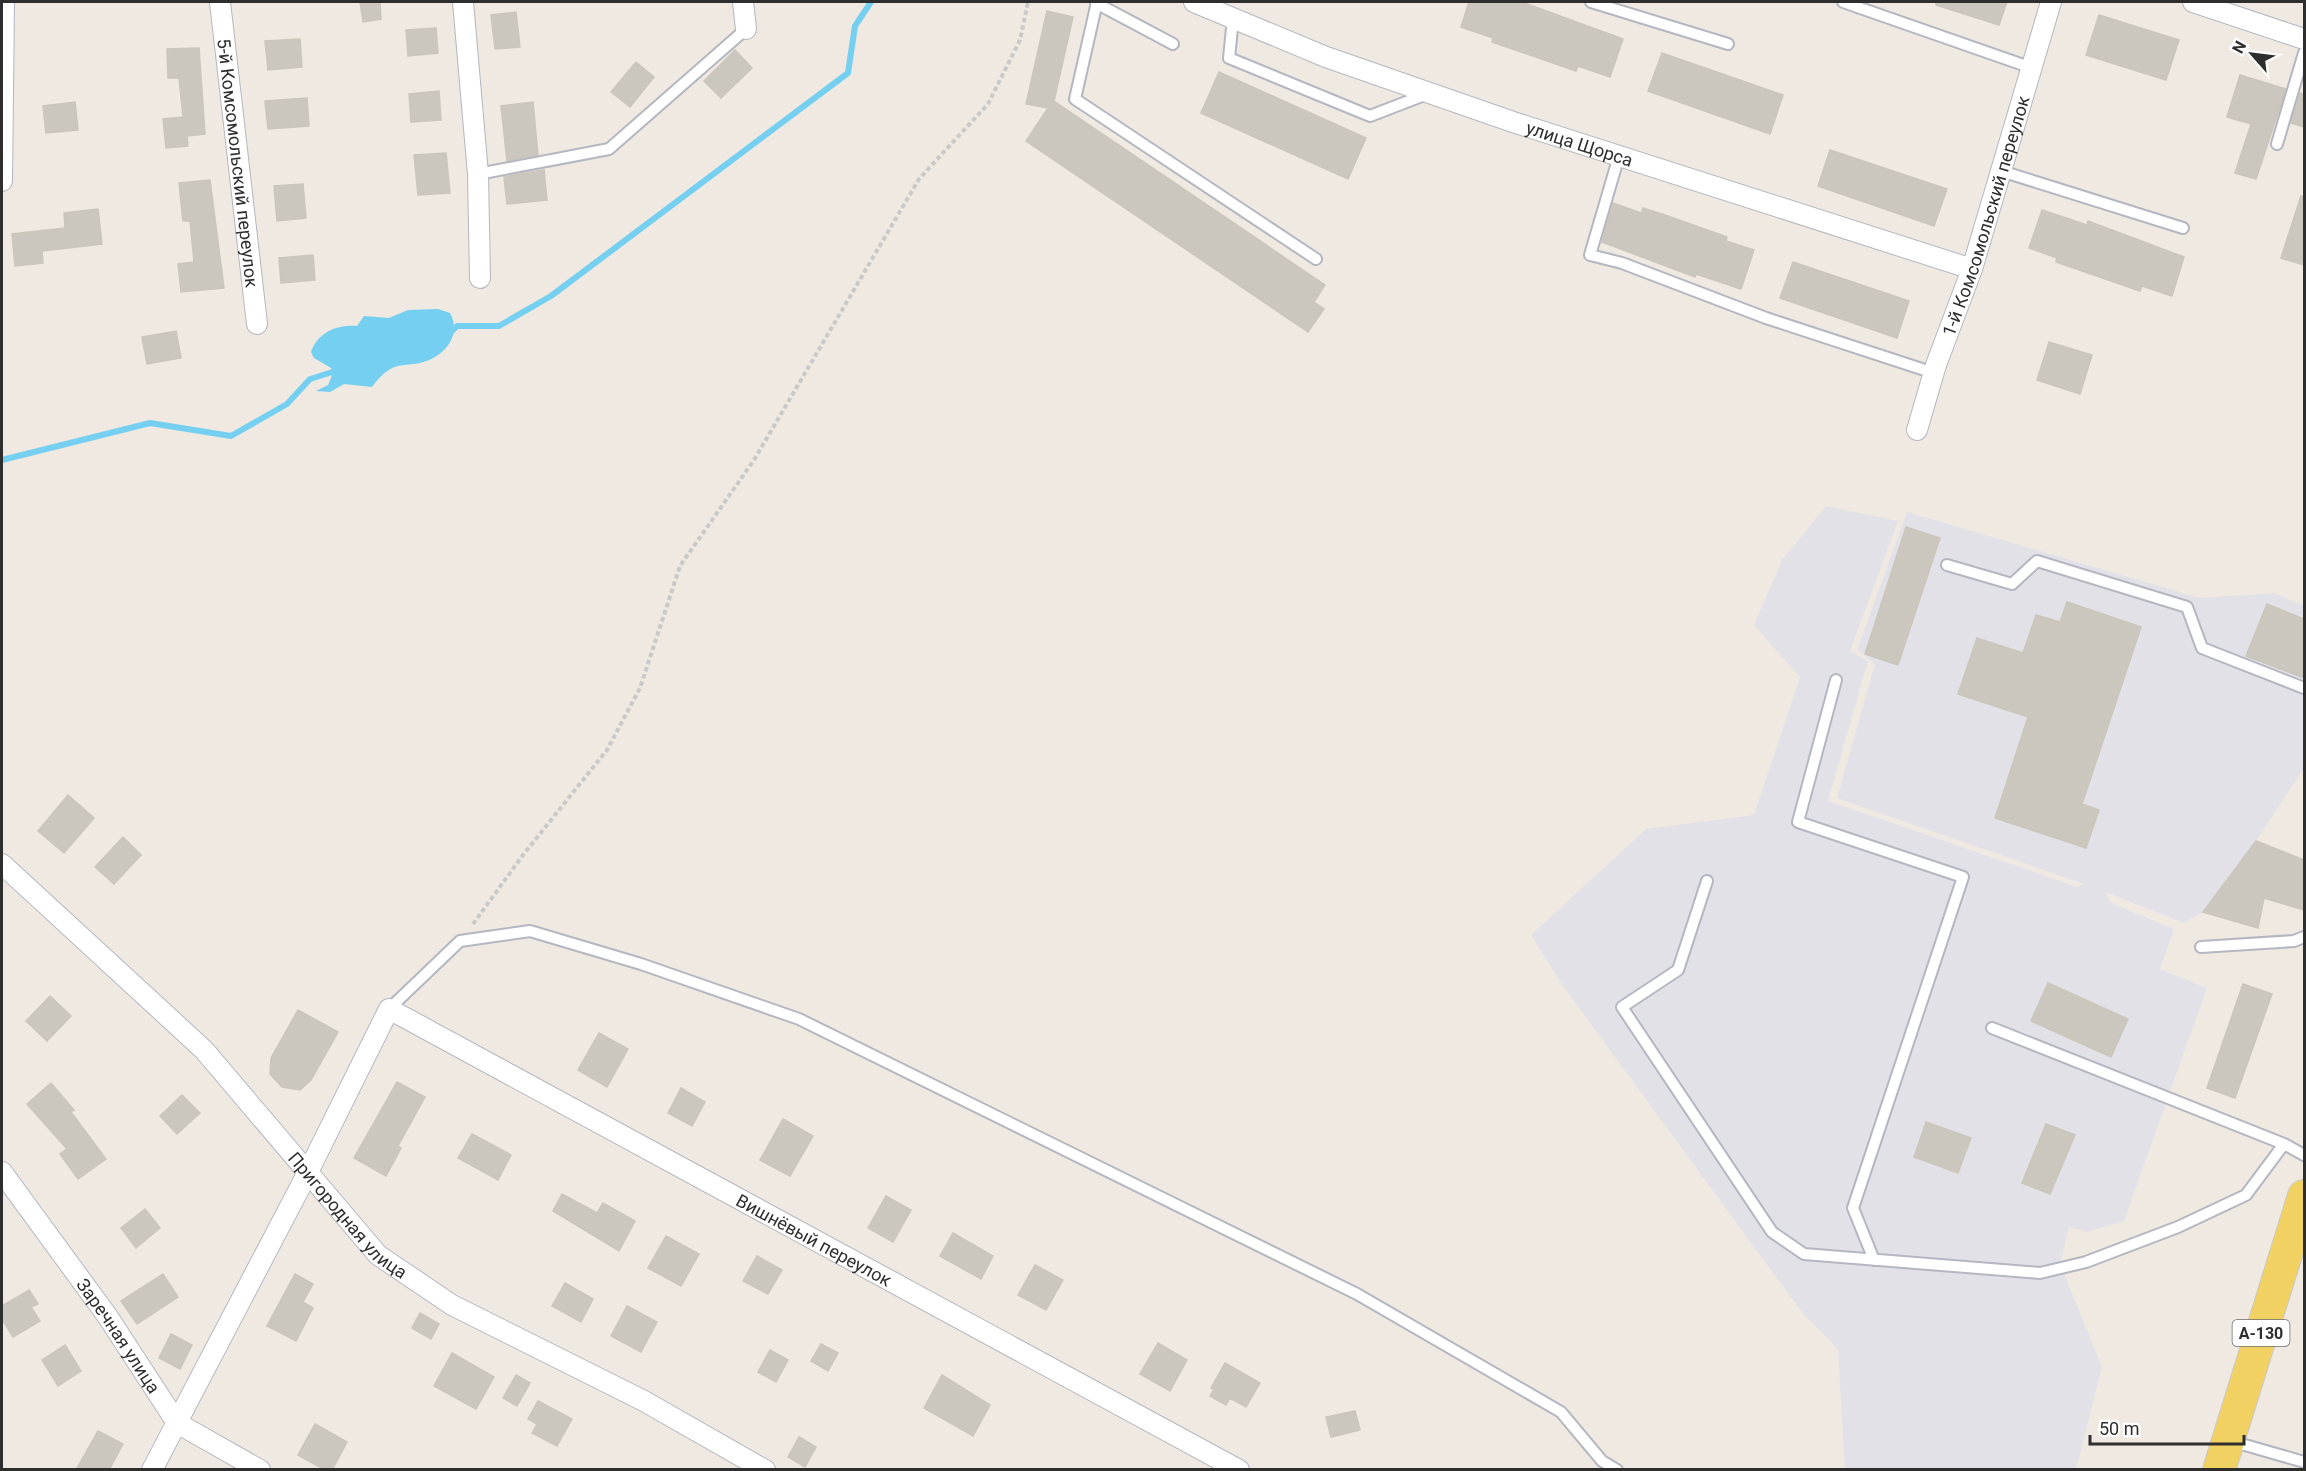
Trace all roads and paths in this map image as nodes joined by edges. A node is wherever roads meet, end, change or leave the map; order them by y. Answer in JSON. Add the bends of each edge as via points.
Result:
{"nodes":[{"id":1,"x":4,"y":2,"type":"edge"},
{"id":2,"x":220,"y":2,"type":"edge"},
{"id":3,"x":463,"y":2,"type":"edge"},
{"id":4,"x":743,"y":2,"type":"edge"},
{"id":5,"x":1028,"y":2,"type":"edge"},
{"id":6,"x":1096,"y":2,"type":"edge"},
{"id":7,"x":1194,"y":2,"type":"edge"},
{"id":8,"x":1591,"y":2,"type":"edge"},
{"id":9,"x":1843,"y":2,"type":"edge"},
{"id":10,"x":2051,"y":2,"type":"edge"},
{"id":11,"x":2193,"y":2,"type":"edge"},
{"id":12,"x":1233,"y":18,"type":"junction"},
{"id":13,"x":746,"y":29,"type":"joint"},
{"id":14,"x":2304,"y":39,"type":"edge"},
{"id":15,"x":1173,"y":44,"type":"dead end"},
{"id":16,"x":1728,"y":44,"type":"dead end"},
{"id":17,"x":2304,"y":53,"type":"edge"},
{"id":18,"x":2032,"y":68,"type":"junction"},
{"id":19,"x":1431,"y":93,"type":"junction"},
{"id":20,"x":2277,"y":144,"type":"dead end"},
{"id":21,"x":1619,"y":156,"type":"junction"},
{"id":22,"x":2001,"y":171,"type":"junction"},
{"id":23,"x":478,"y":174,"type":"junction"},
{"id":24,"x":2,"y":181,"type":"edge"},
{"id":25,"x":2183,"y":228,"type":"dead end"},
{"id":26,"x":1316,"y":259,"type":"dead end"},
{"id":27,"x":1972,"y":269,"type":"junction"},
{"id":28,"x":480,"y":278,"type":"dead end"},
{"id":29,"x":257,"y":324,"type":"dead end"},
{"id":30,"x":1934,"y":372,"type":"junction"},
{"id":31,"x":1917,"y":430,"type":"dead end"},
{"id":32,"x":1947,"y":565,"type":"dead end"},
{"id":33,"x":1836,"y":680,"type":"dead end"},
{"id":34,"x":2304,"y":688,"type":"edge"},
{"id":35,"x":2,"y":864,"type":"edge"},
{"id":36,"x":1707,"y":881,"type":"dead end"},
{"id":37,"x":2304,"y":938,"type":"edge"},
{"id":38,"x":460,"y":941,"type":"junction"},
{"id":39,"x":2201,"y":947,"type":"dead end"},
{"id":40,"x":389,"y":1009,"type":"junction"},
{"id":41,"x":1992,"y":1028,"type":"dead end"},
{"id":42,"x":2284,"y":1144,"type":"junction"},
{"id":43,"x":2304,"y":1155,"type":"edge"},
{"id":44,"x":2,"y":1172,"type":"edge"},
{"id":45,"x":307,"y":1174,"type":"junction"},
{"id":46,"x":2304,"y":1196,"type":"edge"},
{"id":47,"x":1874,"y":1260,"type":"junction"},
{"id":48,"x":177,"y":1424,"type":"junction"},
{"id":49,"x":2228,"y":1440,"type":"junction"},
{"id":50,"x":2304,"y":1462,"type":"edge"},
{"id":51,"x":153,"y":1470,"type":"edge"},
{"id":52,"x":260,"y":1470,"type":"edge"},
{"id":53,"x":765,"y":1470,"type":"edge"},
{"id":54,"x":1239,"y":1470,"type":"edge"},
{"id":55,"x":1617,"y":1470,"type":"edge"},
{"id":56,"x":2218,"y":1470,"type":"edge"}],
"edges":[{"from":1,"to":24,"type":"street"},
{"from":2,"to":29,"type":"street","name":"5-й Комсомольский переулок"},
{"from":3,"to":23,"type":"street"},
{"from":4,"to":13,"type":"street"},
{"from":5,"to":38,"type":"path","via":[[1020,39],[988,104],[919,179],[754,460],[680,566],[639,688],[607,750]]},
{"from":6,"to":15,"type":"lane"},
{"from":6,"to":26,"type":"lane","via":[[1075,99]]},
{"from":7,"to":12,"type":"street","name":"улица Щорса"},
{"from":8,"to":16,"type":"lane"},
{"from":9,"to":18,"type":"lane"},
{"from":10,"to":18,"type":"street","name":"1-й Комсомольский переулок"},
{"from":11,"to":14,"type":"street"},
{"from":12,"to":19,"type":"street","name":"улица Щорса","via":[[1326,57]]},
{"from":12,"to":19,"type":"lane","via":[[1228,58],[1370,116]]},
{"from":13,"to":23,"type":"lane","via":[[609,149]]},
{"from":17,"to":20,"type":"lane"},
{"from":18,"to":22,"type":"street","name":"1-й Комсомольский переулок"},
{"from":19,"to":21,"type":"street","name":"улица Щорса"},
{"from":21,"to":27,"type":"street","name":"улица Щорса"},
{"from":21,"to":30,"type":"lane","via":[[1590,255]]},
{"from":22,"to":25,"type":"lane"},
{"from":22,"to":27,"type":"street","name":"1-й Комсомольский переулок"},
{"from":23,"to":28,"type":"street"},
{"from":27,"to":30,"type":"street","name":"1-й Комсомольский переулок"},
{"from":30,"to":31,"type":"street","name":"1-й Комсомольский переулок"},
{"from":32,"to":34,"type":"lane","via":[[2012,584],[2037,561],[2187,607],[2202,648]]},
{"from":33,"to":47,"type":"lane","via":[[1798,822],[1963,877],[1854,1209]]},
{"from":35,"to":45,"type":"street","name":"Пригородная улица","via":[[204,1050]]},
{"from":36,"to":47,"type":"lane","via":[[1678,970],[1622,1007],[1772,1232],[1804,1254]]},
{"from":37,"to":39,"type":"lane"},
{"from":38,"to":40,"type":"lane"},
{"from":38,"to":55,"type":"lane","via":[[530,930],[798,1019],[1357,1294],[1561,1412],[1602,1461]]},
{"from":40,"to":45,"type":"street"},
{"from":40,"to":54,"type":"street","name":"Вишнёвый переулок"},
{"from":41,"to":42,"type":"lane"},
{"from":42,"to":43,"type":"lane"},
{"from":42,"to":47,"type":"lane","via":[[2246,1195],[2178,1227],[2086,1262],[2040,1273]]},
{"from":44,"to":48,"type":"street","name":"Заречная улица","via":[[108,1317]]},
{"from":45,"to":48,"type":"street"},
{"from":45,"to":53,"type":"street","name":"Пригородная улица","via":[[378,1255],[452,1305],[644,1401]]},
{"from":46,"to":49,"type":"main road","number":"А-130"},
{"from":48,"to":51,"type":"street"},
{"from":48,"to":52,"type":"street","name":"Заречная улица"},
{"from":49,"to":50,"type":"lane"},
{"from":49,"to":56,"type":"main road","number":"А-130"}]}
